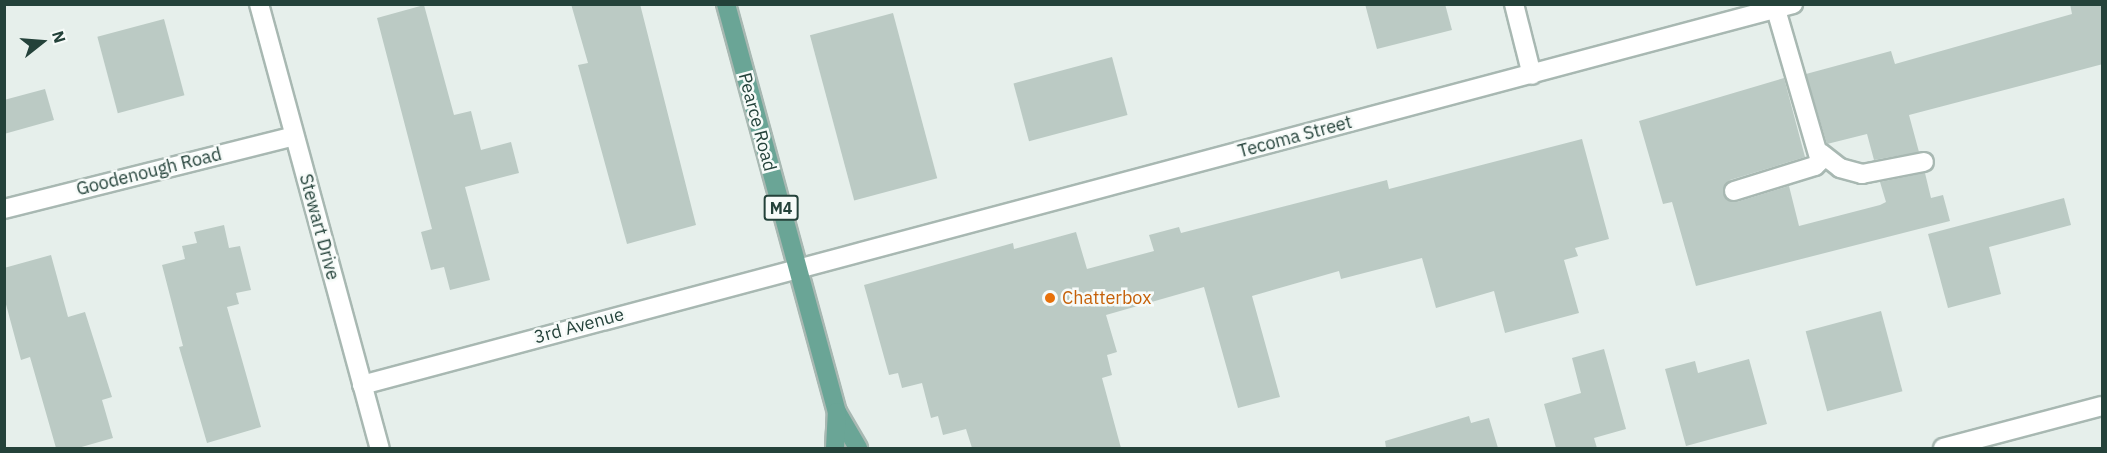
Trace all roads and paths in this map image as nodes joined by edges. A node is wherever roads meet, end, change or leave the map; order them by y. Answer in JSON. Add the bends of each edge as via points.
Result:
{"nodes":[{"id":1,"x":259,"y":4,"type":"edge"},
{"id":2,"x":726,"y":4,"type":"edge"},
{"id":3,"x":1514,"y":4,"type":"edge"},
{"id":4,"x":1793,"y":4,"type":"edge"},
{"id":5,"x":1776,"y":10,"type":"junction"},
{"id":6,"x":1532,"y":75,"type":"junction"},
{"id":7,"x":294,"y":136,"type":"junction"},
{"id":8,"x":1821,"y":153,"type":"junction"},
{"id":9,"x":1924,"y":162,"type":"dead end"},
{"id":10,"x":1734,"y":191,"type":"dead end"},
{"id":11,"x":4,"y":209,"type":"edge"},
{"id":12,"x":797,"y":267,"type":"junction"},
{"id":13,"x":362,"y":385,"type":"junction"},
{"id":14,"x":2103,"y":406,"type":"edge"},
{"id":15,"x":837,"y":412,"type":"junction"},
{"id":16,"x":380,"y":448,"type":"edge"},
{"id":17,"x":835,"y":448,"type":"edge"},
{"id":18,"x":858,"y":448,"type":"edge"},
{"id":19,"x":1943,"y":448,"type":"edge"}],
"edges":[{"from":1,"to":7,"type":"street","name":"Stewart Drive"},
{"from":2,"to":12,"type":"main road","name":"Pearce Road","number":"M4"},
{"from":3,"to":6,"type":"street"},
{"from":4,"to":5,"type":"street","name":"Tecoma Street"},
{"from":5,"to":6,"type":"street","name":"Tecoma Street"},
{"from":5,"to":8,"type":"street"},
{"from":6,"to":12,"type":"street","name":"Tecoma Street"},
{"from":7,"to":11,"type":"street","name":"Goodenough Road"},
{"from":7,"to":13,"type":"street","name":"Stewart Drive"},
{"from":8,"to":9,"type":"street","via":[[1840,168],[1862,174]]},
{"from":8,"to":10,"type":"street","via":[[1815,166]]},
{"from":12,"to":13,"type":"street","name":"3rd Avenue"},
{"from":12,"to":15,"type":"main road","name":"Pearce Road","number":"M4"},
{"from":13,"to":16,"type":"street","name":"Stewart Drive"},
{"from":14,"to":19,"type":"street"},
{"from":15,"to":17,"type":"main road","name":"Pearce Road","number":"M4"},
{"from":15,"to":18,"type":"main road","name":"Pearce Road","number":"M4"}]}
